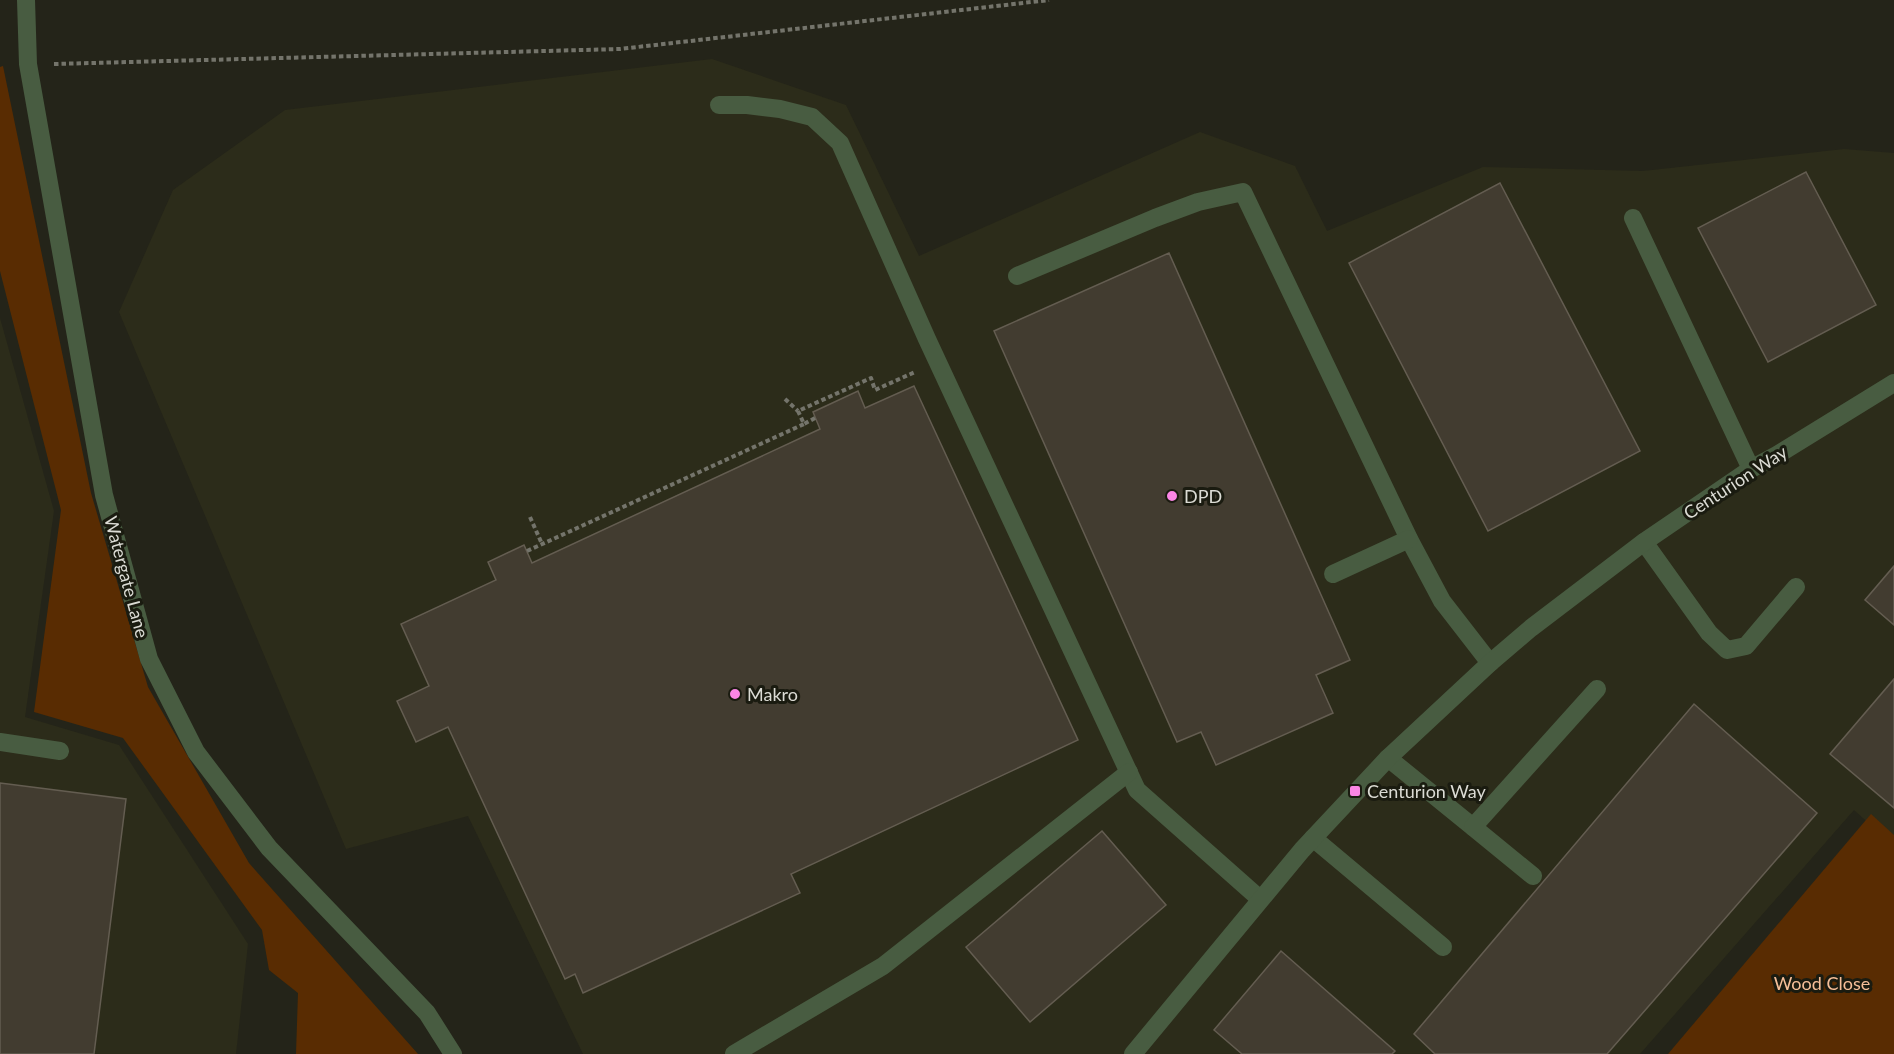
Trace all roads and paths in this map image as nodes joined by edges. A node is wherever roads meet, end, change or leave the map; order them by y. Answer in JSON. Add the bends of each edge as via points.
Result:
{"nodes":[{"id":1,"x":26,"y":0,"type":"edge"},
{"id":2,"x":1049,"y":0,"type":"edge"},
{"id":3,"x":28,"y":64,"type":"junction"},
{"id":4,"x":719,"y":105,"type":"dead end"},
{"id":5,"x":1633,"y":218,"type":"dead end"},
{"id":6,"x":1017,"y":276,"type":"dead end"},
{"id":7,"x":938,"y":362,"type":"junction"},
{"id":8,"x":1894,"y":383,"type":"edge"},
{"id":9,"x":785,"y":399,"type":"dead end"},
{"id":10,"x":798,"y":411,"type":"junction"},
{"id":11,"x":815,"y":418,"type":"dead end"},
{"id":12,"x":804,"y":424,"type":"junction"},
{"id":13,"x":1751,"y":469,"type":"junction"},
{"id":14,"x":530,"y":517,"type":"dead end"},
{"id":15,"x":1409,"y":539,"type":"junction"},
{"id":16,"x":1644,"y":542,"type":"junction"},
{"id":17,"x":542,"y":544,"type":"junction"},
{"id":18,"x":527,"y":551,"type":"dead end"},
{"id":19,"x":1333,"y":574,"type":"dead end"},
{"id":20,"x":1796,"y":587,"type":"dead end"},
{"id":21,"x":1490,"y":663,"type":"junction"},
{"id":22,"x":1597,"y":689,"type":"dead end"},
{"id":23,"x":0,"y":742,"type":"edge"},
{"id":24,"x":60,"y":751,"type":"dead end"},
{"id":25,"x":1388,"y":758,"type":"junction"},
{"id":26,"x":1129,"y":772,"type":"junction"},
{"id":27,"x":1473,"y":827,"type":"junction"},
{"id":28,"x":1313,"y":838,"type":"junction"},
{"id":29,"x":1533,"y":876,"type":"dead end"},
{"id":30,"x":1260,"y":899,"type":"junction"},
{"id":31,"x":1443,"y":947,"type":"dead end"},
{"id":32,"x":453,"y":1054,"type":"edge"},
{"id":33,"x":734,"y":1054,"type":"edge"},
{"id":34,"x":1133,"y":1054,"type":"edge"}],
"edges":[{"from":1,"to":3,"type":"street","name":"Watergate Lane"},
{"from":2,"to":3,"type":"path","via":[[620,49]]},
{"from":3,"to":32,"type":"street","name":"Watergate Lane","via":[[104,495],[149,659],[196,752],[269,848],[427,1013]]},
{"from":4,"to":7,"type":"street","via":[[769,107],[812,117],[840,143]]},
{"from":5,"to":13,"type":"street"},
{"from":6,"to":15,"type":"street","via":[[1198,202],[1244,192]]},
{"from":7,"to":10,"type":"path","via":[[875,390],[871,378]]},
{"from":7,"to":26,"type":"street"},
{"from":8,"to":13,"type":"street","name":"Centurion Way"},
{"from":9,"to":10,"type":"path"},
{"from":10,"to":12,"type":"path"},
{"from":11,"to":12,"type":"path"},
{"from":12,"to":17,"type":"path"},
{"from":13,"to":16,"type":"street","name":"Centurion Way"},
{"from":14,"to":17,"type":"path"},
{"from":15,"to":19,"type":"street"},
{"from":15,"to":21,"type":"street","via":[[1442,601]]},
{"from":16,"to":20,"type":"street","via":[[1709,633],[1727,650],[1746,646]]},
{"from":16,"to":21,"type":"street","name":"Centurion Way"},
{"from":17,"to":18,"type":"path"},
{"from":21,"to":25,"type":"street","name":"Centurion Way"},
{"from":22,"to":27,"type":"street"},
{"from":23,"to":24,"type":"street"},
{"from":25,"to":27,"type":"street"},
{"from":25,"to":28,"type":"street","name":"Centurion Way"},
{"from":26,"to":30,"type":"street","via":[[1137,790]]},
{"from":26,"to":33,"type":"street","via":[[883,966]]},
{"from":27,"to":29,"type":"street"},
{"from":28,"to":30,"type":"street","name":"Centurion Way"},
{"from":28,"to":31,"type":"street"},
{"from":30,"to":34,"type":"street","name":"Centurion Way"}]}
